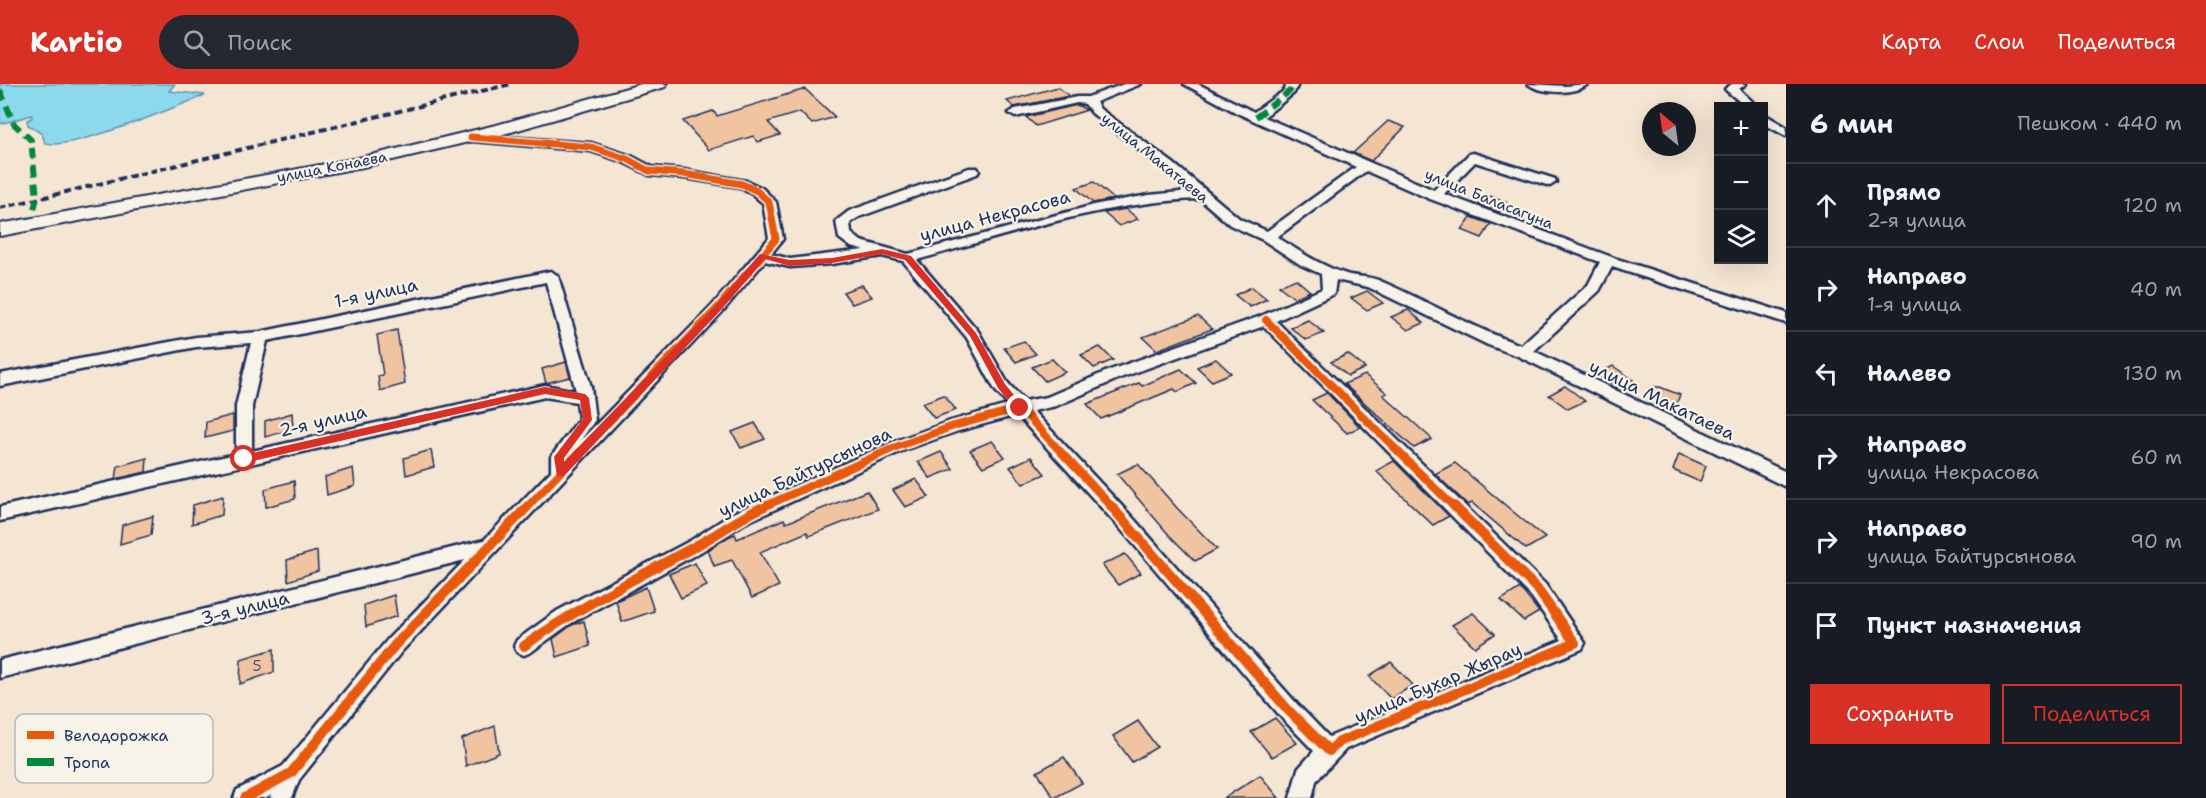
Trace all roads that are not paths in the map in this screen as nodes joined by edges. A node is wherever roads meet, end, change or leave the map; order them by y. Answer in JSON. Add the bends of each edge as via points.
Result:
{"nodes":[{"id":1,"x":659,"y":84,"type":"edge"},
{"id":2,"x":1135,"y":84,"type":"edge"},
{"id":3,"x":1190,"y":84,"type":"edge"},
{"id":4,"x":1292,"y":84,"type":"edge"},
{"id":5,"x":1534,"y":84,"type":"edge"},
{"id":6,"x":1582,"y":84,"type":"edge"},
{"id":7,"x":1740,"y":84,"type":"edge"},
{"id":8,"x":1089,"y":101,"type":"junction"},
{"id":9,"x":1747,"y":102,"type":"edge"},
{"id":10,"x":1015,"y":113,"type":"dead end"},
{"id":11,"x":1256,"y":117,"type":"junction"},
{"id":12,"x":1768,"y":123,"type":"edge"},
{"id":13,"x":1786,"y":132,"type":"edge"},
{"id":14,"x":471,"y":137,"type":"junction"},
{"id":15,"x":1365,"y":166,"type":"junction"},
{"id":16,"x":973,"y":171,"type":"dead end"},
{"id":17,"x":1550,"y":182,"type":"dead end"},
{"id":18,"x":1202,"y":195,"type":"junction"},
{"id":19,"x":1435,"y":196,"type":"junction"},
{"id":20,"x":0,"y":230,"type":"edge"},
{"id":21,"x":844,"y":235,"type":"junction"},
{"id":22,"x":1268,"y":237,"type":"junction"},
{"id":23,"x":882,"y":252,"type":"junction"},
{"id":24,"x":763,"y":256,"type":"junction"},
{"id":25,"x":908,"y":258,"type":"junction"},
{"id":26,"x":835,"y":260,"type":"junction"},
{"id":27,"x":1608,"y":261,"type":"junction"},
{"id":28,"x":1328,"y":272,"type":"junction"},
{"id":29,"x":1786,"y":318,"type":"edge"},
{"id":30,"x":1266,"y":320,"type":"junction"},
{"id":31,"x":260,"y":337,"type":"junction"},
{"id":32,"x":1523,"y":352,"type":"junction"},
{"id":33,"x":0,"y":380,"type":"edge"},
{"id":34,"x":585,"y":398,"type":"junction"},
{"id":35,"x":1020,"y":408,"type":"junction"},
{"id":36,"x":244,"y":459,"type":"junction"},
{"id":37,"x":560,"y":473,"type":"junction"},
{"id":38,"x":1786,"y":480,"type":"edge"},
{"id":39,"x":0,"y":514,"type":"edge"},
{"id":40,"x":490,"y":546,"type":"junction"},
{"id":41,"x":524,"y":646,"type":"dead end"},
{"id":42,"x":0,"y":669,"type":"edge"},
{"id":43,"x":1329,"y":751,"type":"junction"},
{"id":44,"x":291,"y":773,"type":"junction"},
{"id":45,"x":245,"y":798,"type":"edge"},
{"id":46,"x":281,"y":798,"type":"edge"},
{"id":47,"x":1301,"y":798,"type":"edge"}],
"edges":[{"from":1,"to":14,"type":"street","name":"улица Конаева"},
{"from":2,"to":8,"type":"street","name":"улица Макатаева"},
{"from":3,"to":11,"type":"street","name":"улица Баласагуна"},
{"from":4,"to":11,"type":"street","via":[[1290,92]]},
{"from":5,"to":6,"type":"street","via":[[1567,90]]},
{"from":7,"to":9,"type":"street","via":[[1731,89]]},
{"from":8,"to":10,"type":"street"},
{"from":8,"to":18,"type":"street","name":"улица Макатаева","via":[[1096,111]]},
{"from":11,"to":15,"type":"street","name":"улица Баласагуна"},
{"from":12,"to":13,"type":"street"},
{"from":14,"to":20,"type":"street","name":"улица Конаева","via":[[363,162]]},
{"from":14,"to":24,"type":"street","via":[[591,147],[649,171],[742,184],[769,202],[776,239]]},
{"from":15,"to":19,"type":"street","name":"улица Баласагуна"},
{"from":15,"to":22,"type":"street"},
{"from":16,"to":21,"type":"street","via":[[854,214],[843,221]]},
{"from":17,"to":19,"type":"street","via":[[1473,156]]},
{"from":18,"to":22,"type":"street","name":"улица Макатаева","via":[[1235,222]]},
{"from":18,"to":25,"type":"street","name":"улица Некрасова","via":[[1132,200],[1065,214]]},
{"from":19,"to":27,"type":"street","name":"улица Баласагуна"},
{"from":21,"to":23,"type":"street","via":[[856,244]]},
{"from":21,"to":26,"type":"street","via":[[836,243]]},
{"from":22,"to":28,"type":"street","name":"улица Макатаева"},
{"from":23,"to":25,"type":"street","name":"улица Некрасова"},
{"from":23,"to":26,"type":"street","name":"улица Некрасова"},
{"from":24,"to":26,"type":"street","name":"улица Некрасова","via":[[790,263]]},
{"from":24,"to":37,"type":"street"},
{"from":25,"to":35,"type":"street","via":[[973,335],[1001,386]]},
{"from":27,"to":29,"type":"street","name":"улица Баласагуна"},
{"from":27,"to":32,"type":"street","via":[[1594,288]]},
{"from":28,"to":30,"type":"street","name":"улица Байтурсынова","via":[[1329,291]]},
{"from":28,"to":32,"type":"street","name":"улица Макатаева","via":[[1371,283]]},
{"from":30,"to":35,"type":"street","name":"улица Байтурсынова","via":[[1050,402]]},
{"from":30,"to":43,"type":"street","name":"улица Бухар Жырау","via":[[1538,590],[1575,643],[1339,742]]},
{"from":31,"to":33,"type":"street","name":"1-я улица","via":[[196,342]]},
{"from":31,"to":34,"type":"street","name":"1-я улица","via":[[551,276]]},
{"from":31,"to":36,"type":"street","via":[[244,406]]},
{"from":32,"to":38,"type":"street","name":"улица Макатаева"},
{"from":34,"to":36,"type":"street","name":"2-я улица","via":[[545,391]]},
{"from":34,"to":37,"type":"street","name":"1-я улица","via":[[587,420],[559,457]]},
{"from":35,"to":41,"type":"street","name":"улица Байтурсынова","via":[[896,447],[739,518],[696,546],[564,617]]},
{"from":35,"to":43,"type":"street","via":[[1171,572],[1304,729]]},
{"from":36,"to":39,"type":"street","name":"2-я улица"},
{"from":37,"to":40,"type":"street"},
{"from":40,"to":42,"type":"street","name":"3-я улица"},
{"from":40,"to":44,"type":"street","via":[[395,645]]},
{"from":43,"to":47,"type":"street","via":[[1306,776]]},
{"from":44,"to":45,"type":"street"},
{"from":44,"to":46,"type":"street"}]}
